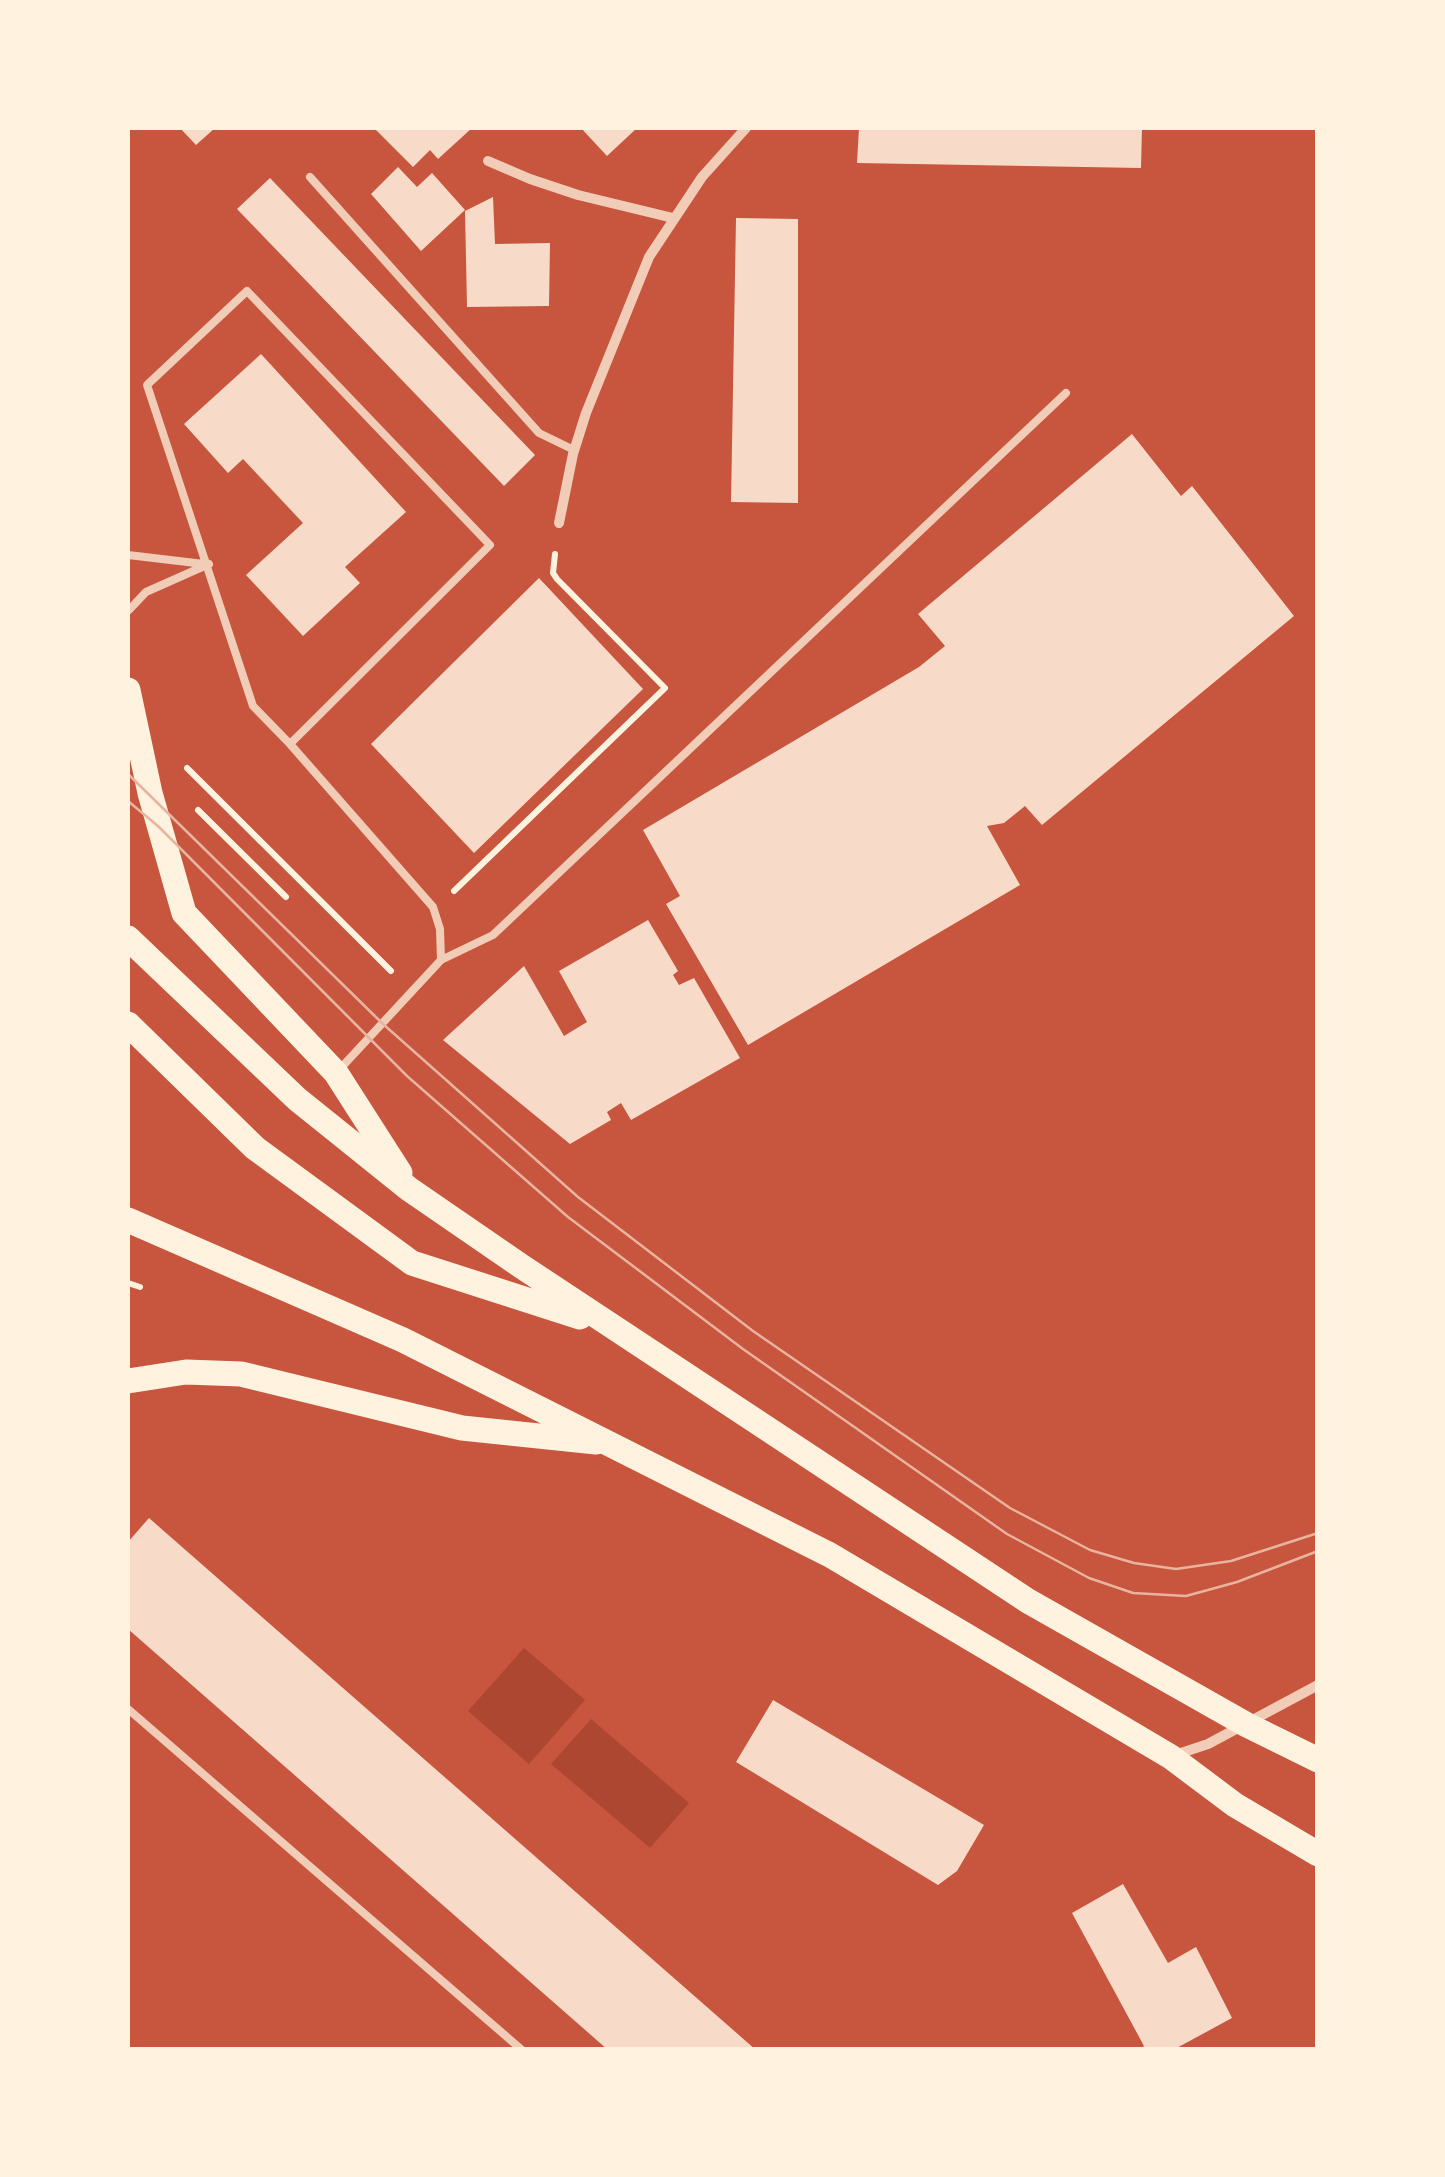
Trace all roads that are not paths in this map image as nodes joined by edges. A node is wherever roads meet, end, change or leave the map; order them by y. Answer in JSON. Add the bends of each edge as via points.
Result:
{"nodes":[{"id":1,"x":746,"y":128,"type":"edge"},
{"id":2,"x":488,"y":161,"type":"dead end"},
{"id":3,"x":310,"y":178,"type":"dead end"},
{"id":4,"x":673,"y":218,"type":"junction"},
{"id":5,"x":1066,"y":393,"type":"dead end"},
{"id":6,"x":574,"y":450,"type":"junction"},
{"id":7,"x":559,"y":523,"type":"road end"},
{"id":8,"x":128,"y":555,"type":"edge"},
{"id":9,"x":209,"y":564,"type":"junction"},
{"id":10,"x":128,"y":611,"type":"edge"},
{"id":11,"x":128,"y":690,"type":"edge"},
{"id":12,"x":290,"y":744,"type":"junction"},
{"id":13,"x":128,"y":938,"type":"edge"},
{"id":14,"x":441,"y":960,"type":"junction"},
{"id":15,"x":128,"y":1024,"type":"edge"},
{"id":16,"x":336,"y":1074,"type":"junction"},
{"id":17,"x":410,"y":1188,"type":"junction"},
{"id":18,"x":128,"y":1220,"type":"edge"},
{"id":19,"x":614,"y":1328,"type":"junction"},
{"id":20,"x":128,"y":1381,"type":"edge"},
{"id":21,"x":610,"y":1444,"type":"junction"},
{"id":22,"x":1318,"y":1685,"type":"edge"},
{"id":23,"x":128,"y":1709,"type":"edge"},
{"id":24,"x":1247,"y":1725,"type":"junction"},
{"id":25,"x":1171,"y":1757,"type":"junction"},
{"id":26,"x":1318,"y":1760,"type":"edge"},
{"id":27,"x":1318,"y":1854,"type":"edge"},
{"id":28,"x":522,"y":2050,"type":"edge"}],
"edges":[{"from":1,"to":4,"type":"street"},
{"from":2,"to":4,"type":"street","via":[[578,195]]},
{"from":3,"to":6,"type":"lane","via":[[538,432]]},
{"from":4,"to":6,"type":"street","via":[[650,258]]},
{"from":5,"to":14,"type":"lane","via":[[493,935]]},
{"from":6,"to":7,"type":"street"},
{"from":8,"to":9,"type":"lane"},
{"from":9,"to":10,"type":"lane","via":[[146,592]]},
{"from":9,"to":12,"type":"lane","via":[[253,706]]},
{"from":9,"to":12,"type":"lane","via":[[147,385],[247,291],[490,545]]},
{"from":11,"to":16,"type":"main road","via":[[184,914]]},
{"from":12,"to":14,"type":"lane","via":[[432,907]]},
{"from":13,"to":17,"type":"main road","via":[[297,1099]]},
{"from":14,"to":16,"type":"lane"},
{"from":15,"to":19,"type":"main road","via":[[255,1148],[412,1262]]},
{"from":16,"to":17,"type":"main road"},
{"from":17,"to":19,"type":"main road"},
{"from":18,"to":21,"type":"main road","via":[[404,1340]]},
{"from":19,"to":24,"type":"main road","via":[[1028,1600]]},
{"from":20,"to":21,"type":"main road","via":[[186,1372],[240,1374],[462,1428]]},
{"from":21,"to":25,"type":"main road","via":[[830,1555]]},
{"from":22,"to":24,"type":"street"},
{"from":23,"to":28,"type":"lane"},
{"from":24,"to":25,"type":"street"},
{"from":24,"to":26,"type":"main road"},
{"from":25,"to":27,"type":"main road"}]}
